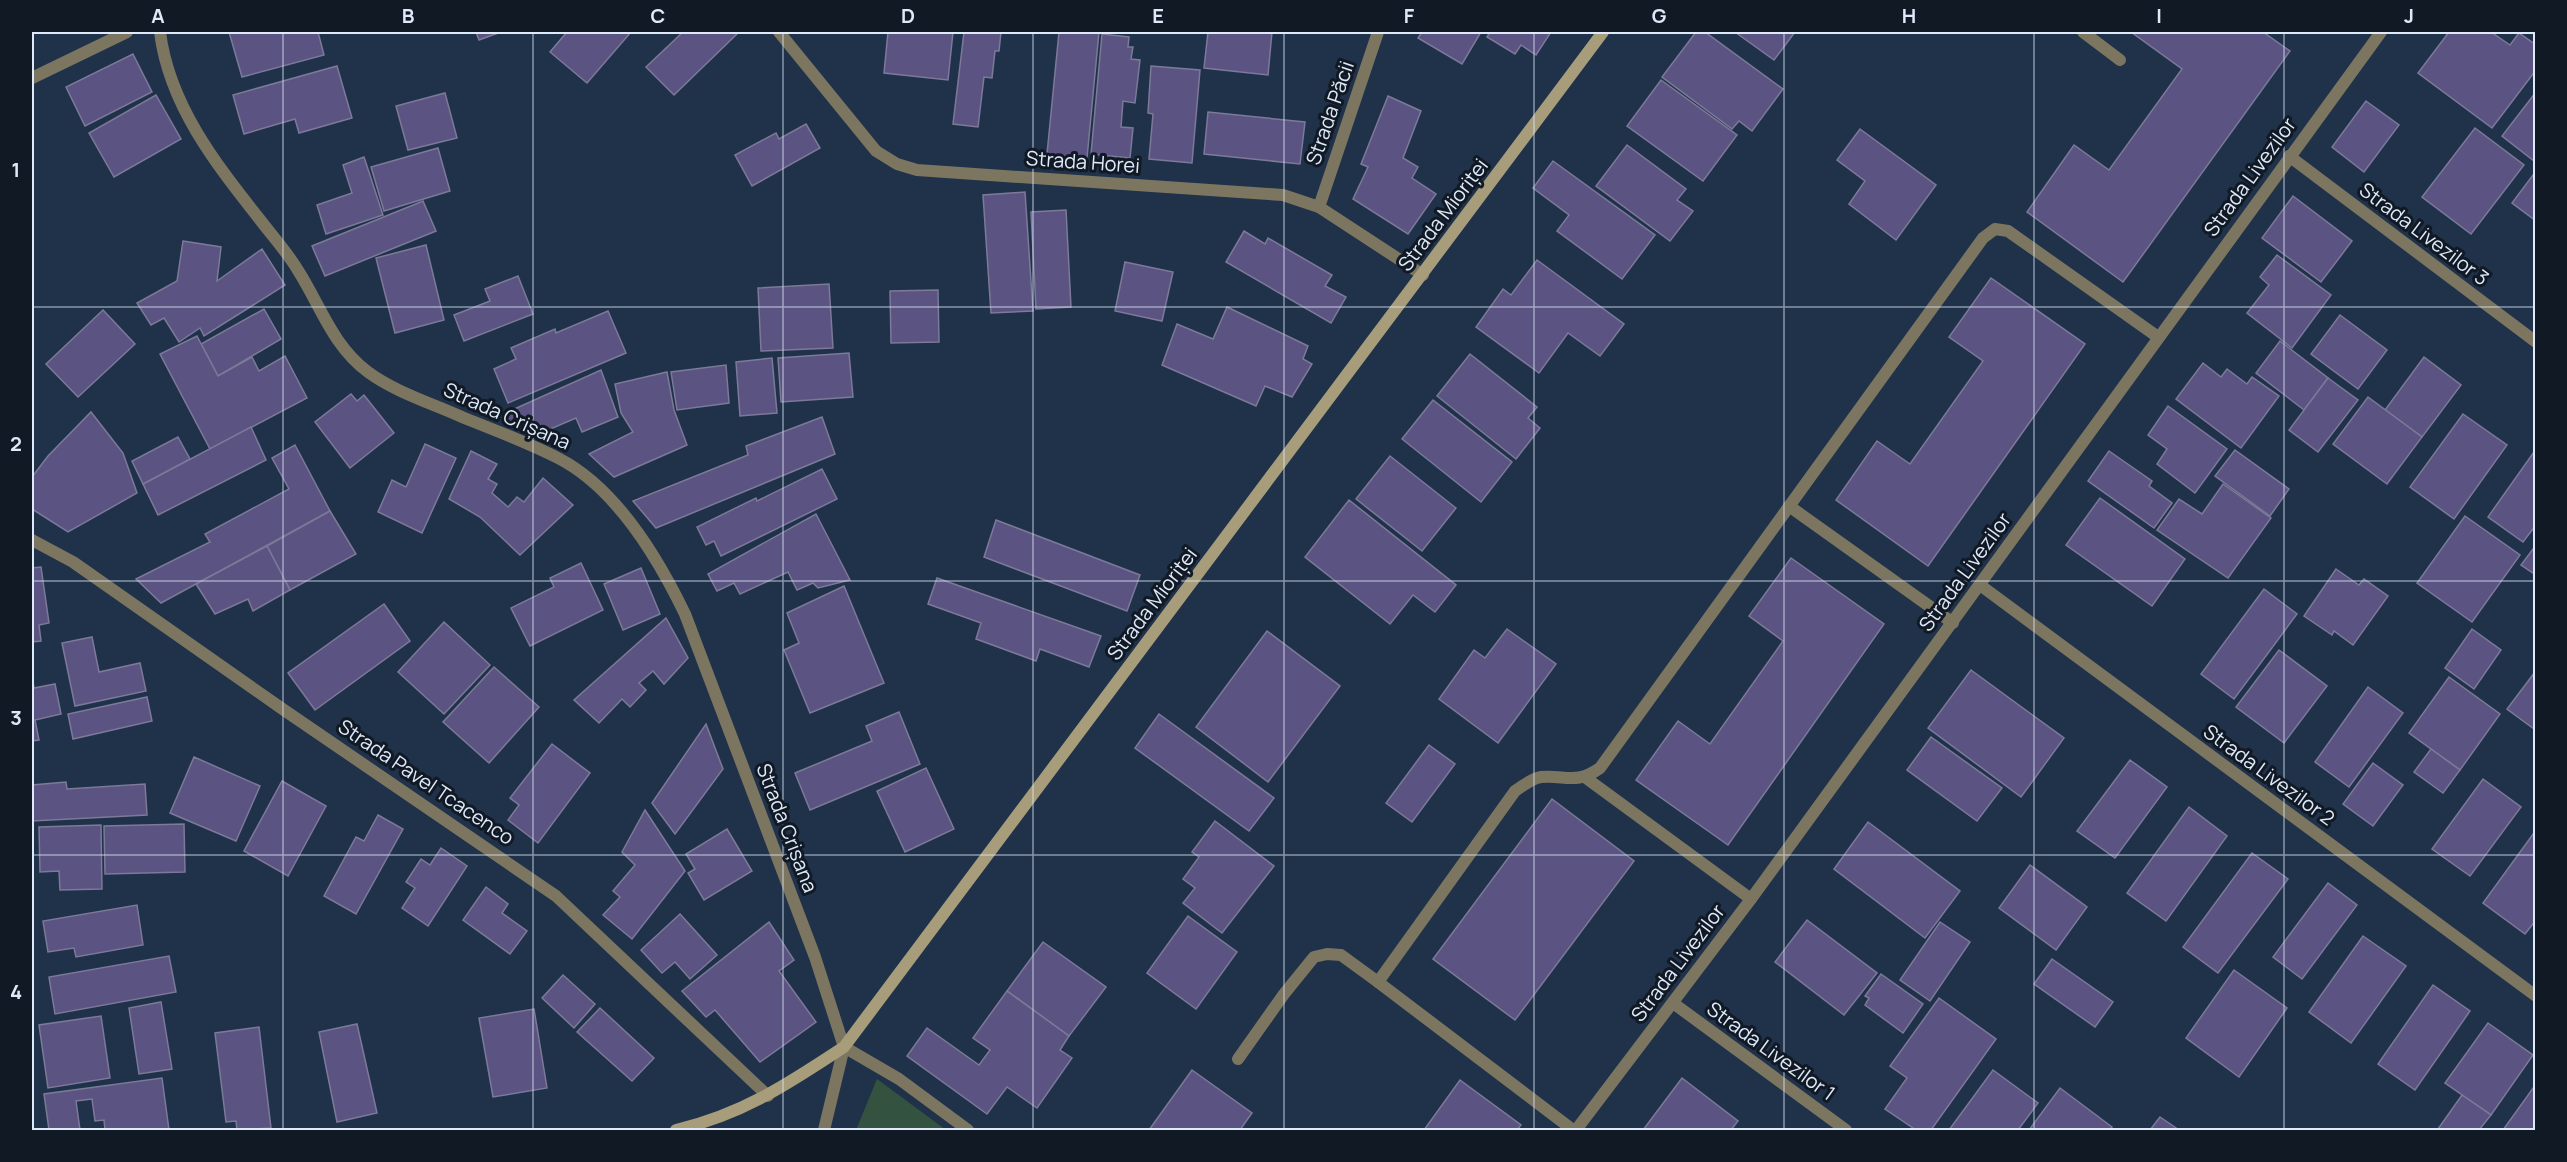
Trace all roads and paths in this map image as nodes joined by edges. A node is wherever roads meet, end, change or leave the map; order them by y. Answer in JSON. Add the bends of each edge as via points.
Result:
{"nodes":[{"id":1,"x":127,"y":32,"type":"edge"},
{"id":2,"x":160,"y":32,"type":"edge"},
{"id":3,"x":779,"y":32,"type":"edge"},
{"id":4,"x":1378,"y":32,"type":"edge"},
{"id":5,"x":1603,"y":32,"type":"edge"},
{"id":6,"x":2083,"y":32,"type":"edge"},
{"id":7,"x":2381,"y":32,"type":"edge"},
{"id":8,"x":2120,"y":60,"type":"dead end"},
{"id":9,"x":32,"y":78,"type":"edge"},
{"id":10,"x":2289,"y":156,"type":"junction"},
{"id":11,"x":1319,"y":207,"type":"junction"},
{"id":12,"x":1422,"y":275,"type":"junction"},
{"id":13,"x":2158,"y":337,"type":"junction"},
{"id":14,"x":2535,"y":342,"type":"edge"},
{"id":15,"x":1789,"y":506,"type":"junction"},
{"id":16,"x":32,"y":540,"type":"edge"},
{"id":17,"x":1980,"y":585,"type":"junction"},
{"id":18,"x":1953,"y":623,"type":"junction"},
{"id":19,"x":1586,"y":778,"type":"junction"},
{"id":20,"x":1751,"y":899,"type":"junction"},
{"id":21,"x":1378,"y":982,"type":"junction"},
{"id":22,"x":2535,"y":996,"type":"edge"},
{"id":23,"x":1673,"y":1003,"type":"junction"},
{"id":24,"x":844,"y":1047,"type":"junction"},
{"id":25,"x":1238,"y":1059,"type":"dead end"},
{"id":26,"x":768,"y":1096,"type":"junction"},
{"id":27,"x":676,"y":1131,"type":"edge"},
{"id":28,"x":824,"y":1131,"type":"edge"},
{"id":29,"x":968,"y":1131,"type":"edge"},
{"id":30,"x":1575,"y":1131,"type":"edge"},
{"id":31,"x":1846,"y":1131,"type":"edge"}],
"edges":[{"from":1,"to":9,"type":"street"},
{"from":2,"to":24,"type":"street","name":"Strada Crișana","via":[[180,104],[224,174],[283,247],[349,356],[386,384],[559,458],[593,482],[636,530],[664,571],[685,614],[815,957]]},
{"from":3,"to":11,"type":"street","name":"Strada Horei","via":[[876,151],[897,164],[917,170],[1283,195]]},
{"from":4,"to":11,"type":"street","name":"Strada Păcii"},
{"from":5,"to":12,"type":"street","name":"Strada Mioriței"},
{"from":6,"to":8,"type":"street"},
{"from":7,"to":10,"type":"street","name":"Strada Livezilor"},
{"from":10,"to":13,"type":"street","name":"Strada Livezilor"},
{"from":10,"to":14,"type":"street","name":"Strada Livezilor 3"},
{"from":11,"to":12,"type":"street","name":"Strada Horei"},
{"from":12,"to":24,"type":"street","name":"Strada Mioriței"},
{"from":13,"to":15,"type":"street","via":[[2008,231],[1995,229],[1983,238]]},
{"from":13,"to":17,"type":"street","name":"Strada Livezilor"},
{"from":15,"to":18,"type":"street"},
{"from":15,"to":19,"type":"street","via":[[1600,768]]},
{"from":16,"to":26,"type":"street","name":"Strada Pavel Tcacenco","via":[[73,562],[556,896]]},
{"from":17,"to":18,"type":"street","name":"Strada Livezilor"},
{"from":17,"to":22,"type":"street","name":"Strada Livezilor 2"},
{"from":18,"to":20,"type":"street","name":"Strada Livezilor"},
{"from":19,"to":20,"type":"street"},
{"from":19,"to":21,"type":"street","via":[[1538,777],[1515,790]]},
{"from":20,"to":23,"type":"street","name":"Strada Livezilor"},
{"from":21,"to":25,"type":"street","via":[[1341,955],[1314,957]]},
{"from":21,"to":30,"type":"street"},
{"from":23,"to":30,"type":"street","name":"Strada Livezilor"},
{"from":23,"to":31,"type":"street","name":"Strada Livezilor 1"},
{"from":24,"to":26,"type":"street","name":"Strada Mioriței"},
{"from":24,"to":28,"type":"street"},
{"from":24,"to":29,"type":"street","via":[[899,1079]]},
{"from":26,"to":27,"type":"street","name":"Strada Mioriței"}]}
